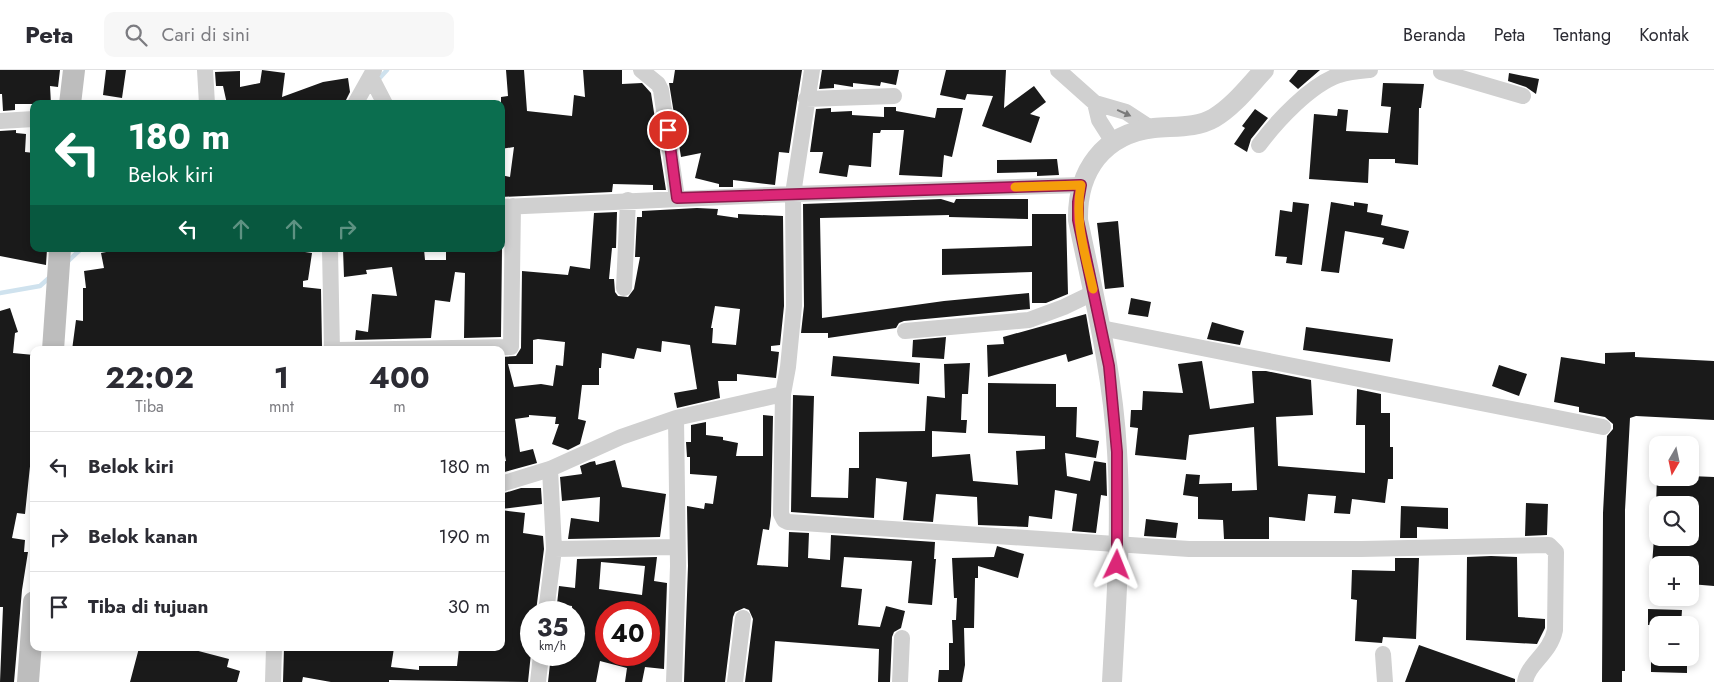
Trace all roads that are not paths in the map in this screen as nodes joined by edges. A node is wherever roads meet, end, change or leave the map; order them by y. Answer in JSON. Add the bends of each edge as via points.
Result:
{"nodes":[{"id":1,"x":74,"y":70,"type":"edge"},
{"id":2,"x":205,"y":70,"type":"edge"},
{"id":3,"x":641,"y":70,"type":"edge"},
{"id":4,"x":812,"y":70,"type":"edge"},
{"id":5,"x":1058,"y":70,"type":"edge"},
{"id":6,"x":1264,"y":70,"type":"edge"},
{"id":7,"x":1370,"y":70,"type":"edge"},
{"id":8,"x":1436,"y":71,"type":"edge"},
{"id":9,"x":377,"y":86,"type":"edge"},
{"id":10,"x":894,"y":96,"type":"dead end"},
{"id":11,"x":1523,"y":96,"type":"dead end"},
{"id":12,"x":806,"y":99,"type":"junction"},
{"id":13,"x":70,"y":100,"type":"edge"},
{"id":14,"x":207,"y":100,"type":"edge"},
{"id":15,"x":360,"y":100,"type":"edge"},
{"id":16,"x":1095,"y":103,"type":"junction"},
{"id":17,"x":30,"y":119,"type":"edge"},
{"id":18,"x":0,"y":121,"type":"edge"},
{"id":19,"x":1152,"y":129,"type":"junction"},
{"id":20,"x":1259,"y":145,"type":"dead end"},
{"id":21,"x":1109,"y":146,"type":"junction"},
{"id":22,"x":1081,"y":185,"type":"junction"},
{"id":23,"x":793,"y":194,"type":"junction"},
{"id":24,"x":677,"y":198,"type":"junction"},
{"id":25,"x":628,"y":200,"type":"junction"},
{"id":26,"x":507,"y":207,"type":"edge"},
{"id":27,"x":330,"y":252,"type":"edge"},
{"id":28,"x":59,"y":253,"type":"edge"},
{"id":29,"x":624,"y":288,"type":"dead end"},
{"id":30,"x":1093,"y":293,"type":"junction"},
{"id":31,"x":1101,"y":328,"type":"junction"},
{"id":32,"x":905,"y":331,"type":"dead end"},
{"id":33,"x":53,"y":346,"type":"edge"},
{"id":34,"x":332,"y":346,"type":"edge"},
{"id":35,"x":505,"y":347,"type":"edge"},
{"id":36,"x":783,"y":394,"type":"junction"},
{"id":37,"x":676,"y":418,"type":"junction"},
{"id":38,"x":1603,"y":427,"type":"dead end"},
{"id":39,"x":550,"y":469,"type":"junction"},
{"id":40,"x":505,"y":483,"type":"edge"},
{"id":41,"x":1118,"y":546,"type":"junction"},
{"id":42,"x":676,"y":547,"type":"junction"},
{"id":43,"x":554,"y":549,"type":"junction"},
{"id":44,"x":547,"y":601,"type":"edge"},
{"id":45,"x":742,"y":618,"type":"dead end"},
{"id":46,"x":902,"y":638,"type":"dead end"},
{"id":47,"x":30,"y":651,"type":"edge"},
{"id":48,"x":274,"y":651,"type":"edge"},
{"id":49,"x":1383,"y":654,"type":"dead end"},
{"id":50,"x":540,"y":666,"type":"edge"},
{"id":51,"x":28,"y":682,"type":"edge"},
{"id":52,"x":273,"y":682,"type":"edge"},
{"id":53,"x":538,"y":682,"type":"edge"},
{"id":54,"x":674,"y":682,"type":"edge"},
{"id":55,"x":735,"y":682,"type":"edge"},
{"id":56,"x":900,"y":682,"type":"edge"},
{"id":57,"x":1112,"y":682,"type":"edge"},
{"id":58,"x":1385,"y":682,"type":"edge"},
{"id":59,"x":1525,"y":682,"type":"edge"}],
"edges":[{"from":1,"to":13,"type":"main road"},
{"from":2,"to":14,"type":"street"},
{"from":3,"to":24,"type":"street","via":[[661,90]]},
{"from":4,"to":12,"type":"street"},
{"from":5,"to":16,"type":"street"},
{"from":6,"to":19,"type":"street","via":[[1214,118],[1200,124]]},
{"from":7,"to":20,"type":"street","via":[[1339,75],[1323,83],[1286,112]]},
{"from":8,"to":11,"type":"street"},
{"from":9,"to":15,"type":"street"},
{"from":10,"to":12,"type":"street"},
{"from":12,"to":23,"type":"street"},
{"from":16,"to":19,"type":"street","one_way":true,"via":[[1126,112]]},
{"from":16,"to":21,"type":"street"},
{"from":17,"to":18,"type":"street"},
{"from":19,"to":21,"type":"street","via":[[1133,132]]},
{"from":21,"to":22,"type":"street","via":[[1091,164]]},
{"from":22,"to":23,"type":"street"},
{"from":22,"to":30,"type":"street","via":[[1078,220]]},
{"from":23,"to":24,"type":"street"},
{"from":23,"to":36,"type":"street","via":[[794,306]]},
{"from":24,"to":25,"type":"street"},
{"from":25,"to":26,"type":"street"},
{"from":25,"to":29,"type":"street"},
{"from":26,"to":35,"type":"street","via":[[510,347]]},
{"from":27,"to":34,"type":"street"},
{"from":28,"to":33,"type":"main road"},
{"from":30,"to":31,"type":"street"},
{"from":30,"to":32,"type":"street","via":[[1064,308],[1029,320]]},
{"from":31,"to":38,"type":"street"},
{"from":31,"to":41,"type":"street","via":[[1109,366],[1117,452]]},
{"from":36,"to":37,"type":"street"},
{"from":36,"to":41,"type":"street","via":[[781,514],[788,522]]},
{"from":37,"to":39,"type":"street","via":[[621,437]]},
{"from":37,"to":42,"type":"street"},
{"from":39,"to":40,"type":"street"},
{"from":39,"to":43,"type":"street"},
{"from":41,"to":57,"type":"street"},
{"from":41,"to":59,"type":"street","via":[[1253,550],[1549,544],[1556,552],[1553,642],[1531,668]]},
{"from":42,"to":43,"type":"street"},
{"from":42,"to":54,"type":"street"},
{"from":43,"to":44,"type":"street"},
{"from":45,"to":55,"type":"street"},
{"from":46,"to":56,"type":"street"},
{"from":47,"to":51,"type":"main road"},
{"from":48,"to":52,"type":"street"},
{"from":49,"to":58,"type":"street"},
{"from":50,"to":53,"type":"street"}]}
